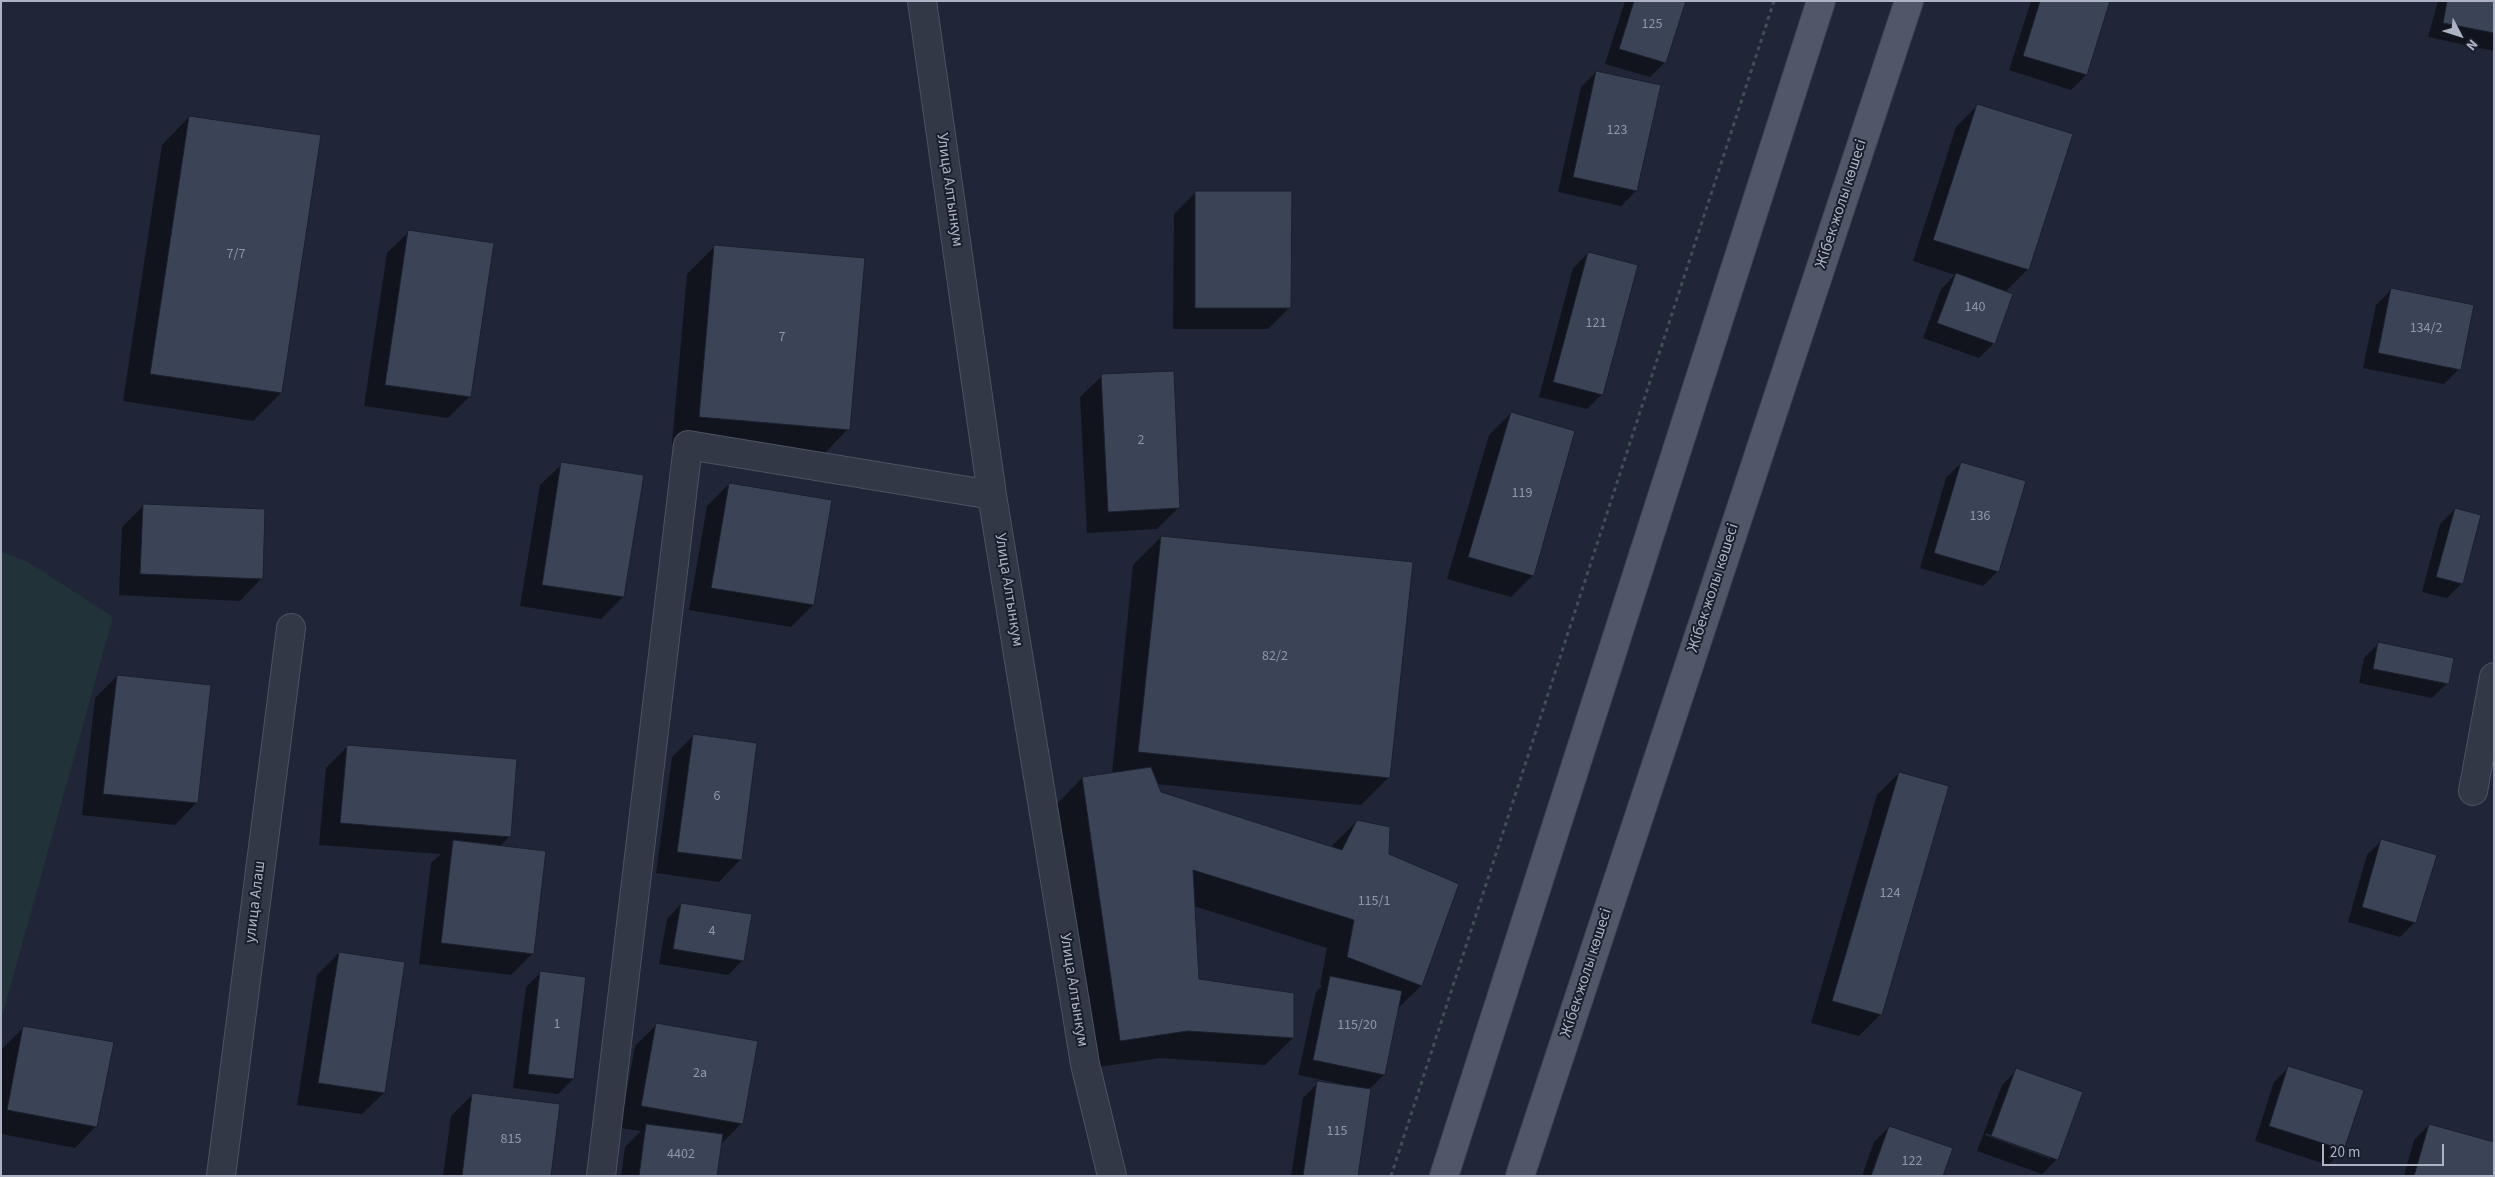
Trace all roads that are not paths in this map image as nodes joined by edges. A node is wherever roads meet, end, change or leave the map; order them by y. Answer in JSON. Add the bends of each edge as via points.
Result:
{"nodes":[{"id":1,"x":922,"y":1,"type":"edge"},
{"id":2,"x":1822,"y":1,"type":"edge"},
{"id":3,"x":1909,"y":1,"type":"edge"},
{"id":4,"x":992,"y":495,"type":"junction"},
{"id":5,"x":291,"y":628,"type":"dead end"},
{"id":6,"x":2494,"y":677,"type":"edge"},
{"id":7,"x":2473,"y":791,"type":"dead end"},
{"id":8,"x":221,"y":1176,"type":"edge"},
{"id":9,"x":601,"y":1176,"type":"edge"},
{"id":10,"x":1112,"y":1176,"type":"edge"},
{"id":11,"x":1444,"y":1176,"type":"edge"},
{"id":12,"x":1520,"y":1176,"type":"edge"}],
"edges":[{"from":1,"to":4,"type":"street","name":"Улица Алтынкум"},
{"from":2,"to":11,"type":"main road"},
{"from":3,"to":12,"type":"main road","name":"Жібек жолы көшесі"},
{"from":4,"to":9,"type":"street","via":[[688,445]]},
{"from":4,"to":10,"type":"street","name":"Улица Алтынкум","via":[[1085,1064]]},
{"from":5,"to":8,"type":"street","name":"улица Алаш"},
{"from":6,"to":7,"type":"street"}]}
